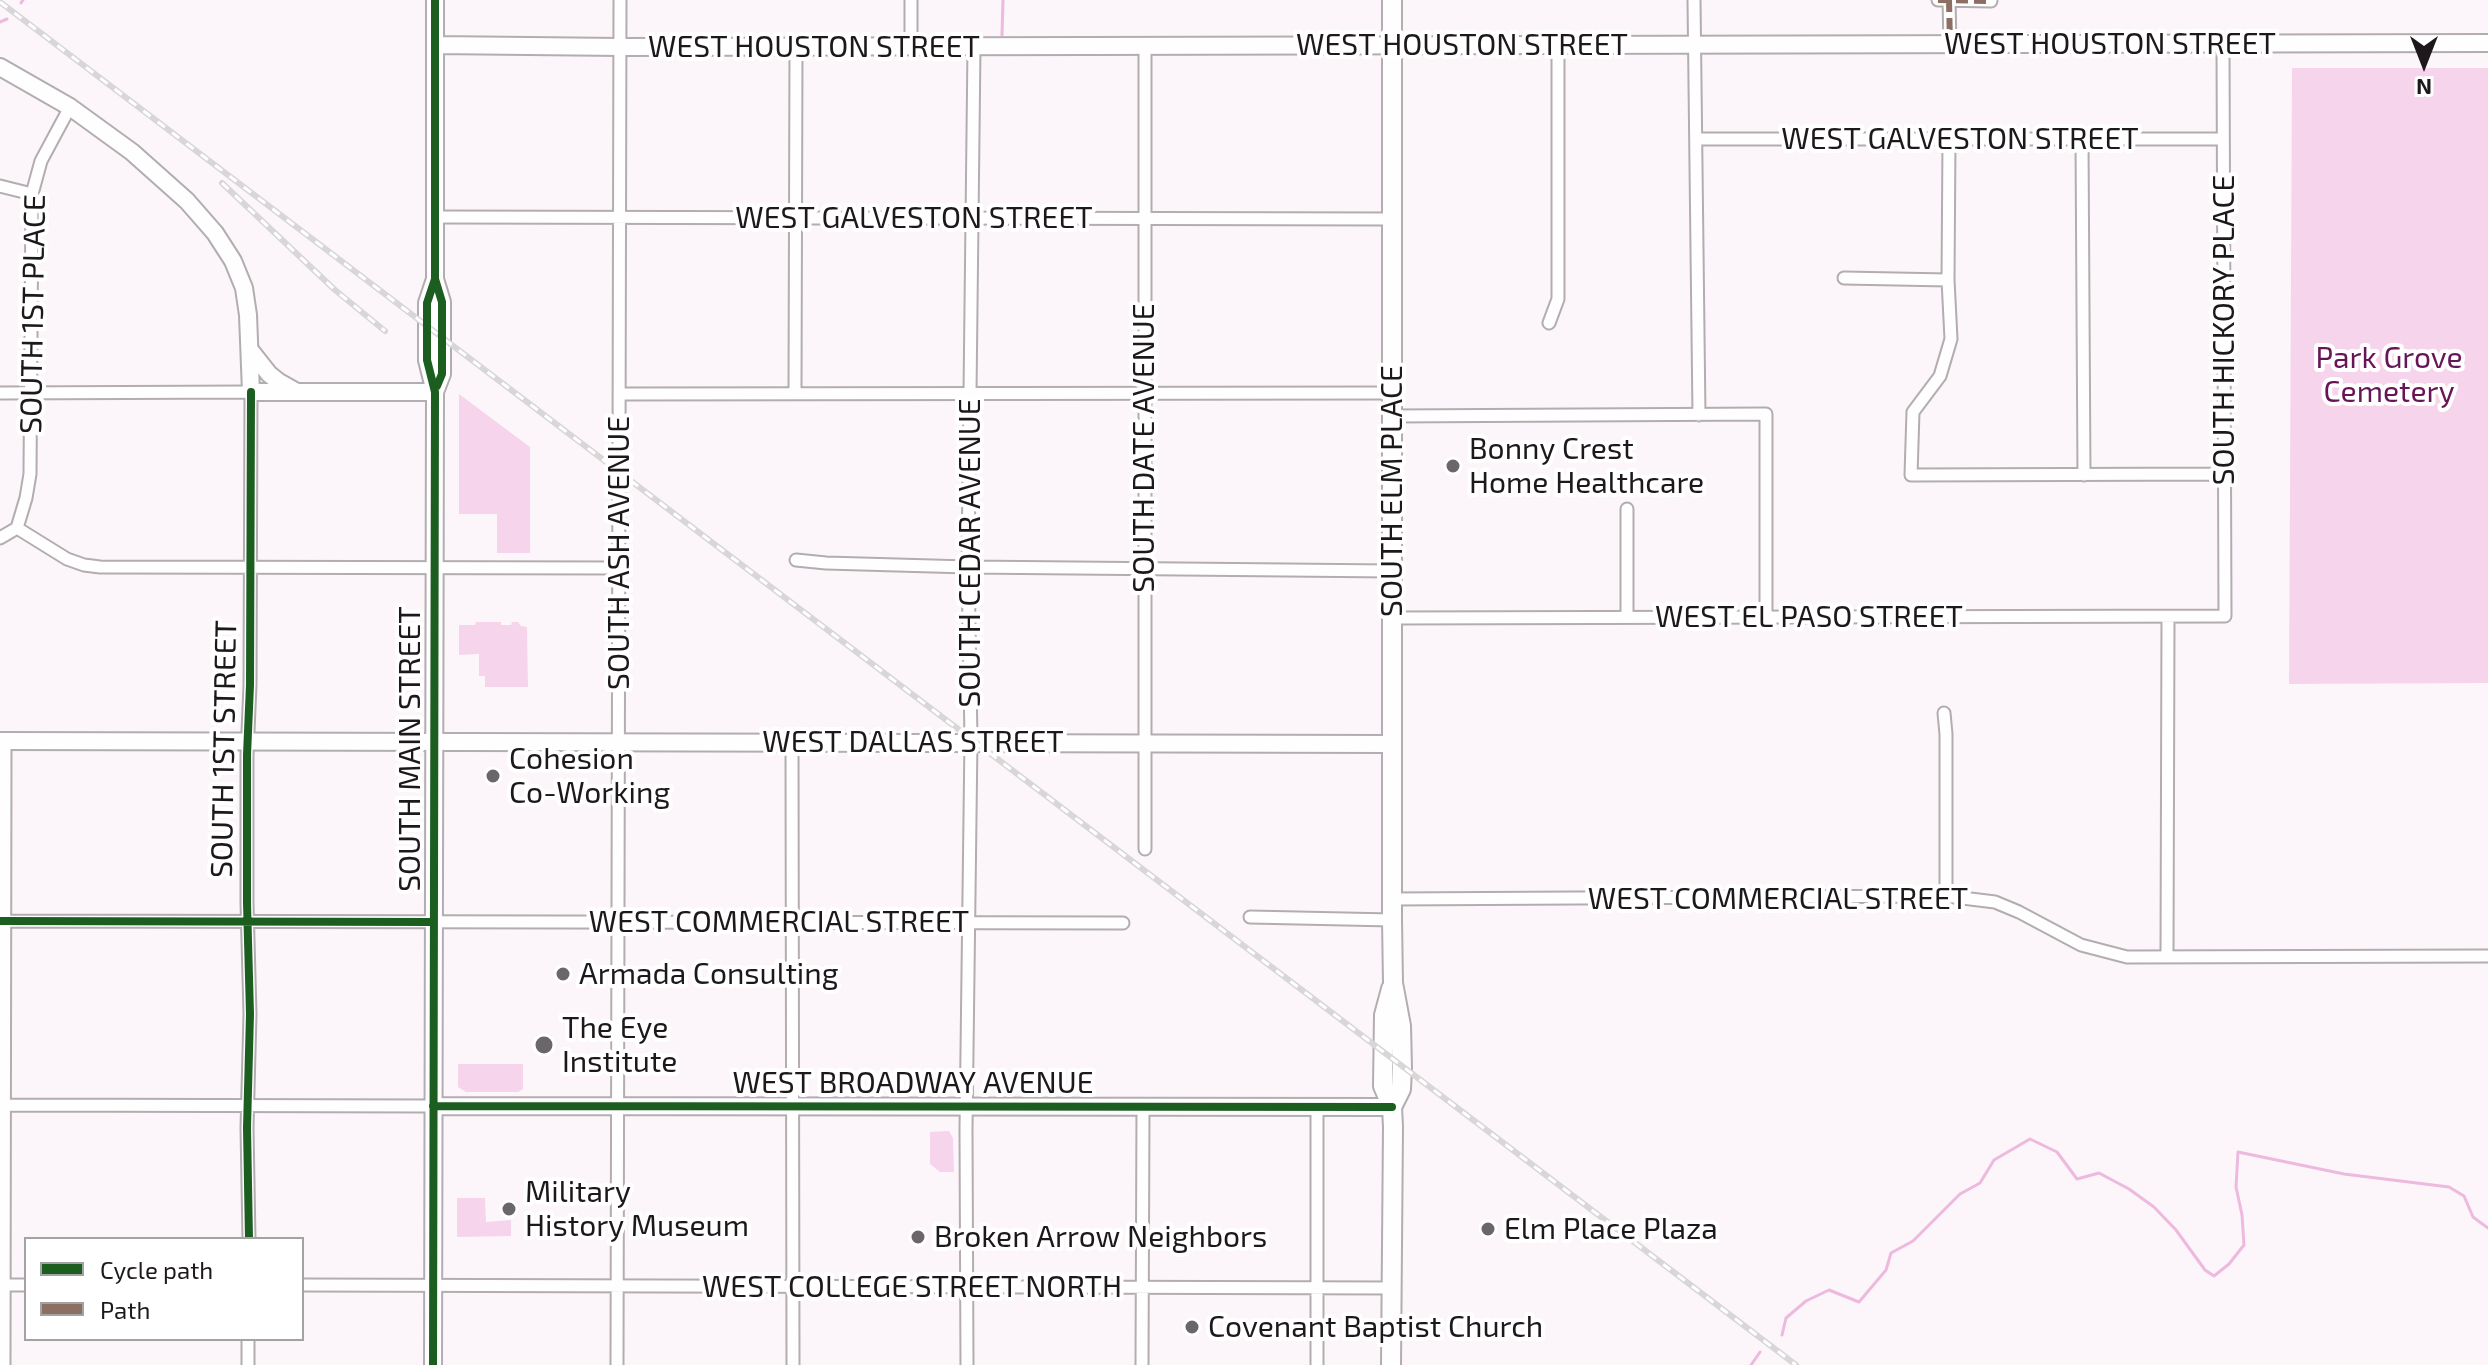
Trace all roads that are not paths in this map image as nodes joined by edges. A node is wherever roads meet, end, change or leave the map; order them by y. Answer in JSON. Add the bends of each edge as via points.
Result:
{"nodes":[{"id":1,"x":435,"y":0,"type":"edge"},
{"id":2,"x":620,"y":0,"type":"edge"},
{"id":3,"x":911,"y":0,"type":"edge"},
{"id":4,"x":1392,"y":0,"type":"edge"},
{"id":5,"x":1694,"y":0,"type":"edge"},
{"id":6,"x":1938,"y":0,"type":"edge"},
{"id":7,"x":1949,"y":0,"type":"edge"},
{"id":8,"x":1991,"y":1,"type":"edge"},
{"id":9,"x":2488,"y":43,"type":"edge"},
{"id":10,"x":1694,"y":44,"type":"junction"},
{"id":11,"x":1950,"y":44,"type":"junction"},
{"id":12,"x":2223,"y":44,"type":"junction"},
{"id":13,"x":436,"y":45,"type":"junction"},
{"id":14,"x":1145,"y":46,"type":"junction"},
{"id":15,"x":1392,"y":46,"type":"junction"},
{"id":16,"x":1558,"y":46,"type":"junction"},
{"id":17,"x":620,"y":47,"type":"junction"},
{"id":18,"x":796,"y":47,"type":"junction"},
{"id":19,"x":911,"y":47,"type":"junction"},
{"id":20,"x":974,"y":47,"type":"junction"},
{"id":21,"x":0,"y":67,"type":"edge"},
{"id":22,"x":70,"y":107,"type":"junction"},
{"id":23,"x":1696,"y":139,"type":"junction"},
{"id":24,"x":2223,"y":139,"type":"junction"},
{"id":25,"x":1949,"y":140,"type":"junction"},
{"id":26,"x":2082,"y":140,"type":"junction"},
{"id":27,"x":0,"y":186,"type":"edge"},
{"id":28,"x":32,"y":194,"type":"junction"},
{"id":29,"x":436,"y":217,"type":"junction"},
{"id":30,"x":620,"y":217,"type":"junction"},
{"id":31,"x":795,"y":218,"type":"junction"},
{"id":32,"x":971,"y":218,"type":"junction"},
{"id":33,"x":1144,"y":218,"type":"junction"},
{"id":34,"x":1392,"y":219,"type":"junction"},
{"id":35,"x":1844,"y":278,"type":"dead end"},
{"id":36,"x":1948,"y":280,"type":"junction"},
{"id":37,"x":1549,"y":323,"type":"dead end"},
{"id":38,"x":250,"y":350,"type":"junction"},
{"id":39,"x":32,"y":392,"type":"junction"},
{"id":40,"x":251,"y":392,"type":"junction"},
{"id":41,"x":296,"y":392,"type":"junction"},
{"id":42,"x":435,"y":392,"type":"junction"},
{"id":43,"x":0,"y":393,"type":"edge"},
{"id":44,"x":795,"y":393,"type":"junction"},
{"id":45,"x":1144,"y":393,"type":"junction"},
{"id":46,"x":1392,"y":393,"type":"junction"},
{"id":47,"x":621,"y":394,"type":"junction"},
{"id":48,"x":970,"y":394,"type":"junction"},
{"id":49,"x":1699,"y":415,"type":"junction"},
{"id":50,"x":1392,"y":416,"type":"junction"},
{"id":51,"x":2225,"y":474,"type":"junction"},
{"id":52,"x":2084,"y":475,"type":"junction"},
{"id":53,"x":1627,"y":509,"type":"dead end"},
{"id":54,"x":17,"y":528,"type":"junction"},
{"id":55,"x":0,"y":538,"type":"edge"},
{"id":56,"x":796,"y":560,"type":"dead end"},
{"id":57,"x":250,"y":567,"type":"junction"},
{"id":58,"x":434,"y":567,"type":"junction"},
{"id":59,"x":968,"y":567,"type":"junction"},
{"id":60,"x":619,"y":568,"type":"junction"},
{"id":61,"x":1143,"y":568,"type":"junction"},
{"id":62,"x":1392,"y":571,"type":"junction"},
{"id":63,"x":2225,"y":616,"type":"joint"},
{"id":64,"x":1627,"y":617,"type":"junction"},
{"id":65,"x":1766,"y":617,"type":"junction"},
{"id":66,"x":2168,"y":617,"type":"junction"},
{"id":67,"x":1392,"y":618,"type":"junction"},
{"id":68,"x":1944,"y":713,"type":"dead end"},
{"id":69,"x":2,"y":741,"type":"edge"},
{"id":70,"x":248,"y":741,"type":"junction"},
{"id":71,"x":435,"y":742,"type":"junction"},
{"id":72,"x":618,"y":742,"type":"junction"},
{"id":73,"x":792,"y":742,"type":"junction"},
{"id":74,"x":1144,"y":742,"type":"junction"},
{"id":75,"x":970,"y":743,"type":"junction"},
{"id":76,"x":1391,"y":744,"type":"junction"},
{"id":77,"x":1145,"y":849,"type":"dead end"},
{"id":78,"x":1946,"y":896,"type":"junction"},
{"id":79,"x":1392,"y":899,"type":"junction"},
{"id":80,"x":1250,"y":917,"type":"dead end"},
{"id":81,"x":1392,"y":920,"type":"junction"},
{"id":82,"x":2,"y":921,"type":"edge"},
{"id":83,"x":248,"y":921,"type":"junction"},
{"id":84,"x":618,"y":921,"type":"junction"},
{"id":85,"x":434,"y":922,"type":"junction"},
{"id":86,"x":793,"y":922,"type":"junction"},
{"id":87,"x":969,"y":923,"type":"junction"},
{"id":88,"x":1123,"y":923,"type":"dead end"},
{"id":89,"x":2167,"y":956,"type":"junction"},
{"id":90,"x":2488,"y":956,"type":"edge"},
{"id":91,"x":2,"y":1105,"type":"edge"},
{"id":92,"x":248,"y":1106,"type":"junction"},
{"id":93,"x":433,"y":1106,"type":"junction"},
{"id":94,"x":617,"y":1106,"type":"junction"},
{"id":95,"x":792,"y":1106,"type":"junction"},
{"id":96,"x":1317,"y":1106,"type":"junction"},
{"id":97,"x":966,"y":1107,"type":"junction"},
{"id":98,"x":1143,"y":1107,"type":"junction"},
{"id":99,"x":1392,"y":1107,"type":"junction"},
{"id":100,"x":249,"y":1237,"type":"edge"},
{"id":101,"x":2,"y":1285,"type":"edge"},
{"id":102,"x":24,"y":1285,"type":"edge"},
{"id":103,"x":304,"y":1285,"type":"edge"},
{"id":104,"x":433,"y":1285,"type":"junction"},
{"id":105,"x":617,"y":1286,"type":"junction"},
{"id":106,"x":793,"y":1286,"type":"junction"},
{"id":107,"x":967,"y":1287,"type":"junction"},
{"id":108,"x":1317,"y":1287,"type":"junction"},
{"id":109,"x":1143,"y":1288,"type":"junction"},
{"id":110,"x":1392,"y":1288,"type":"junction"},
{"id":111,"x":248,"y":1341,"type":"edge"},
{"id":112,"x":4,"y":1365,"type":"edge"},
{"id":113,"x":248,"y":1365,"type":"edge"},
{"id":114,"x":433,"y":1365,"type":"edge"},
{"id":115,"x":617,"y":1365,"type":"edge"},
{"id":116,"x":793,"y":1365,"type":"edge"},
{"id":117,"x":967,"y":1365,"type":"edge"},
{"id":118,"x":1142,"y":1365,"type":"edge"},
{"id":119,"x":1317,"y":1365,"type":"edge"},
{"id":120,"x":1391,"y":1365,"type":"edge"}],
"edges":[{"from":1,"to":13,"type":"main road","name":"SOUTH MAIN STREET"},
{"from":2,"to":17,"type":"street","name":"SOUTH ASH AVENUE"},
{"from":3,"to":19,"type":"street"},
{"from":4,"to":15,"type":"main road","name":"SOUTH ELM PLACE"},
{"from":5,"to":10,"type":"street"},
{"from":6,"to":7,"type":"street"},
{"from":7,"to":8,"type":"street"},
{"from":7,"to":11,"type":"street"},
{"from":9,"to":12,"type":"main road","name":"WEST HOUSTON STREET"},
{"from":10,"to":11,"type":"main road","name":"WEST HOUSTON STREET"},
{"from":10,"to":16,"type":"main road","name":"WEST HOUSTON STREET"},
{"from":10,"to":23,"type":"street"},
{"from":11,"to":12,"type":"main road","name":"WEST HOUSTON STREET"},
{"from":12,"to":24,"type":"street","name":"SOUTH HICKORY PLACE"},
{"from":13,"to":17,"type":"main road","name":"WEST HOUSTON STREET"},
{"from":13,"to":29,"type":"main road","name":"SOUTH MAIN STREET"},
{"from":14,"to":15,"type":"main road","name":"WEST HOUSTON STREET"},
{"from":14,"to":20,"type":"main road","name":"WEST HOUSTON STREET"},
{"from":14,"to":33,"type":"street","name":"SOUTH DATE AVENUE"},
{"from":15,"to":16,"type":"main road","name":"WEST HOUSTON STREET"},
{"from":15,"to":34,"type":"main road","name":"SOUTH ELM PLACE"},
{"from":16,"to":37,"type":"street","via":[[1558,299]]},
{"from":17,"to":18,"type":"main road","name":"WEST HOUSTON STREET"},
{"from":17,"to":30,"type":"street","name":"SOUTH ASH AVENUE"},
{"from":18,"to":19,"type":"main road","name":"WEST HOUSTON STREET"},
{"from":18,"to":31,"type":"street"},
{"from":19,"to":20,"type":"main road","name":"WEST HOUSTON STREET"},
{"from":20,"to":32,"type":"street","name":"SOUTH CEDAR AVENUE"},
{"from":21,"to":22,"type":"main road","name":"SOUTH 1ST STREET"},
{"from":22,"to":28,"type":"street","name":"SOUTH 1ST PLACE","via":[[41,161]]},
{"from":22,"to":38,"type":"main road","name":"SOUTH 1ST STREET","via":[[170,185],[215,233],[244,288]]},
{"from":23,"to":25,"type":"street","name":"WEST GALVESTON STREET"},
{"from":23,"to":49,"type":"street"},
{"from":24,"to":26,"type":"street","name":"WEST GALVESTON STREET"},
{"from":24,"to":51,"type":"street","name":"SOUTH HICKORY PLACE"},
{"from":25,"to":26,"type":"street","name":"WEST GALVESTON STREET"},
{"from":25,"to":36,"type":"street"},
{"from":26,"to":52,"type":"street"},
{"from":27,"to":28,"type":"street"},
{"from":28,"to":39,"type":"street","name":"SOUTH 1ST PLACE"},
{"from":29,"to":30,"type":"street","name":"WEST GALVESTON STREET"},
{"from":29,"to":42,"type":"main road","name":"SOUTH MAIN STREET","via":[[435,279],[427,303],[427,360]]},
{"from":30,"to":31,"type":"street","name":"WEST GALVESTON STREET"},
{"from":30,"to":47,"type":"street","name":"SOUTH ASH AVENUE"},
{"from":31,"to":32,"type":"street","name":"WEST GALVESTON STREET"},
{"from":31,"to":44,"type":"street"},
{"from":32,"to":33,"type":"street","name":"WEST GALVESTON STREET"},
{"from":32,"to":48,"type":"street","name":"SOUTH CEDAR AVENUE"},
{"from":33,"to":34,"type":"street","name":"WEST GALVESTON STREET"},
{"from":33,"to":45,"type":"street","name":"SOUTH DATE AVENUE"},
{"from":34,"to":46,"type":"main road","name":"SOUTH ELM PLACE"},
{"from":35,"to":36,"type":"street"},
{"from":36,"to":52,"type":"street","via":[[1951,339],[1940,376],[1913,412],[1911,475]]},
{"from":38,"to":40,"type":"main road","name":"SOUTH 1ST STREET"},
{"from":38,"to":41,"type":"main road","via":[[269,374]]},
{"from":39,"to":40,"type":"street"},
{"from":39,"to":43,"type":"street"},
{"from":39,"to":54,"type":"street","name":"SOUTH 1ST PLACE","via":[[30,474]]},
{"from":40,"to":41,"type":"main road"},
{"from":40,"to":57,"type":"street","name":"SOUTH 1ST STREET"},
{"from":41,"to":42,"type":"main road"},
{"from":42,"to":58,"type":"main road","name":"SOUTH MAIN STREET"},
{"from":44,"to":47,"type":"street"},
{"from":44,"to":48,"type":"street"},
{"from":45,"to":46,"type":"street"},
{"from":45,"to":48,"type":"street"},
{"from":45,"to":61,"type":"street","name":"SOUTH DATE AVENUE"},
{"from":46,"to":50,"type":"main road","name":"SOUTH ELM PLACE"},
{"from":47,"to":60,"type":"street","name":"SOUTH ASH AVENUE"},
{"from":48,"to":59,"type":"street","name":"SOUTH CEDAR AVENUE"},
{"from":49,"to":50,"type":"street"},
{"from":49,"to":65,"type":"street","via":[[1766,414]]},
{"from":50,"to":62,"type":"main road","name":"SOUTH ELM PLACE"},
{"from":51,"to":52,"type":"street"},
{"from":51,"to":63,"type":"street","name":"SOUTH HICKORY PLACE"},
{"from":53,"to":64,"type":"street"},
{"from":54,"to":55,"type":"street"},
{"from":54,"to":57,"type":"street","via":[[84,565]]},
{"from":56,"to":59,"type":"street"},
{"from":57,"to":58,"type":"street"},
{"from":57,"to":70,"type":"street","name":"SOUTH 1ST STREET"},
{"from":58,"to":60,"type":"street"},
{"from":58,"to":71,"type":"main road","name":"SOUTH MAIN STREET"},
{"from":59,"to":61,"type":"street"},
{"from":59,"to":75,"type":"street","name":"SOUTH CEDAR AVENUE"},
{"from":60,"to":72,"type":"street","name":"SOUTH ASH AVENUE"},
{"from":61,"to":62,"type":"street"},
{"from":61,"to":74,"type":"street","name":"SOUTH DATE AVENUE"},
{"from":62,"to":67,"type":"main road","name":"SOUTH ELM PLACE"},
{"from":63,"to":66,"type":"street","name":"WEST EL PASO STREET"},
{"from":64,"to":65,"type":"street","name":"WEST EL PASO STREET"},
{"from":64,"to":67,"type":"street","name":"WEST EL PASO STREET"},
{"from":65,"to":66,"type":"street","name":"WEST EL PASO STREET"},
{"from":66,"to":89,"type":"street"},
{"from":67,"to":76,"type":"main road","name":"SOUTH ELM PLACE"},
{"from":68,"to":78,"type":"street"},
{"from":69,"to":70,"type":"main road","name":"WEST DALLAS STREET"},
{"from":69,"to":82,"type":"street"},
{"from":70,"to":71,"type":"main road","name":"WEST DALLAS STREET"},
{"from":70,"to":83,"type":"street","name":"SOUTH 1ST STREET"},
{"from":71,"to":72,"type":"main road","name":"WEST DALLAS STREET"},
{"from":71,"to":85,"type":"main road","name":"SOUTH MAIN STREET"},
{"from":72,"to":73,"type":"main road","name":"WEST DALLAS STREET"},
{"from":72,"to":84,"type":"street","name":"SOUTH ASH AVENUE"},
{"from":73,"to":75,"type":"main road","name":"WEST DALLAS STREET"},
{"from":73,"to":86,"type":"street"},
{"from":74,"to":75,"type":"main road","name":"WEST DALLAS STREET"},
{"from":74,"to":76,"type":"main road","name":"WEST DALLAS STREET"},
{"from":74,"to":77,"type":"street","name":"SOUTH DATE AVENUE"},
{"from":75,"to":87,"type":"street","name":"SOUTH CEDAR AVENUE"},
{"from":76,"to":79,"type":"main road","name":"SOUTH ELM PLACE"},
{"from":78,"to":79,"type":"street","name":"WEST COMMERCIAL STREET"},
{"from":78,"to":89,"type":"street","name":"WEST COMMERCIAL STREET","via":[[1995,902],[2103,952]]},
{"from":79,"to":81,"type":"main road","name":"SOUTH ELM PLACE"},
{"from":80,"to":81,"type":"street"},
{"from":81,"to":99,"type":"main road","name":"SOUTH ELM PLACE","via":[[1402,1068],[1401,1089]]},
{"from":82,"to":83,"type":"street","name":"WEST COMMERCIAL STREET"},
{"from":82,"to":91,"type":"street"},
{"from":83,"to":85,"type":"street","name":"WEST COMMERCIAL STREET"},
{"from":83,"to":92,"type":"street","name":"SOUTH 1ST STREET"},
{"from":84,"to":85,"type":"street","name":"WEST COMMERCIAL STREET"},
{"from":84,"to":86,"type":"street","name":"WEST COMMERCIAL STREET"},
{"from":84,"to":94,"type":"street","name":"SOUTH ASH AVENUE"},
{"from":85,"to":93,"type":"main road","name":"SOUTH MAIN STREET"},
{"from":86,"to":87,"type":"street","name":"WEST COMMERCIAL STREET"},
{"from":86,"to":95,"type":"street"},
{"from":87,"to":88,"type":"street","name":"WEST COMMERCIAL STREET"},
{"from":87,"to":97,"type":"street","name":"SOUTH CEDAR AVENUE"},
{"from":89,"to":90,"type":"street","name":"WEST COMMERCIAL STREET"},
{"from":91,"to":92,"type":"street"},
{"from":91,"to":101,"type":"street"},
{"from":92,"to":93,"type":"street"},
{"from":92,"to":100,"type":"street","name":"SOUTH 1ST STREET"},
{"from":93,"to":94,"type":"main road","name":"WEST BROADWAY AVENUE"},
{"from":93,"to":104,"type":"main road","name":"SOUTH MAIN STREET"},
{"from":94,"to":95,"type":"main road","name":"WEST BROADWAY AVENUE"},
{"from":94,"to":105,"type":"street","name":"SOUTH ASH AVENUE"},
{"from":95,"to":97,"type":"main road","name":"WEST BROADWAY AVENUE"},
{"from":95,"to":106,"type":"street"},
{"from":96,"to":98,"type":"main road","name":"WEST BROADWAY AVENUE"},
{"from":96,"to":99,"type":"main road","name":"WEST BROADWAY AVENUE"},
{"from":96,"to":108,"type":"street"},
{"from":97,"to":98,"type":"main road","name":"WEST BROADWAY AVENUE"},
{"from":97,"to":107,"type":"street","name":"SOUTH CEDAR AVENUE"},
{"from":98,"to":109,"type":"street"},
{"from":99,"to":110,"type":"main road","name":"SOUTH ELM PLACE"},
{"from":101,"to":102,"type":"street"},
{"from":101,"to":112,"type":"street"},
{"from":103,"to":104,"type":"street","name":"WEST COLLEGE STREET NORTH"},
{"from":104,"to":105,"type":"street","name":"WEST COLLEGE STREET NORTH"},
{"from":104,"to":114,"type":"main road","name":"SOUTH MAIN STREET"},
{"from":105,"to":106,"type":"street","name":"WEST COLLEGE STREET NORTH"},
{"from":105,"to":115,"type":"street","name":"SOUTH ASH AVENUE"},
{"from":106,"to":107,"type":"street","name":"WEST COLLEGE STREET NORTH"},
{"from":106,"to":116,"type":"street"},
{"from":107,"to":109,"type":"street","name":"WEST COLLEGE STREET NORTH"},
{"from":107,"to":117,"type":"street","name":"SOUTH CEDAR AVENUE"},
{"from":108,"to":109,"type":"street","name":"WEST COLLEGE STREET NORTH"},
{"from":108,"to":110,"type":"street","name":"WEST COLLEGE STREET NORTH"},
{"from":108,"to":119,"type":"street"},
{"from":109,"to":118,"type":"street"},
{"from":110,"to":120,"type":"main road","name":"SOUTH ELM PLACE"},
{"from":111,"to":113,"type":"street"}]}
